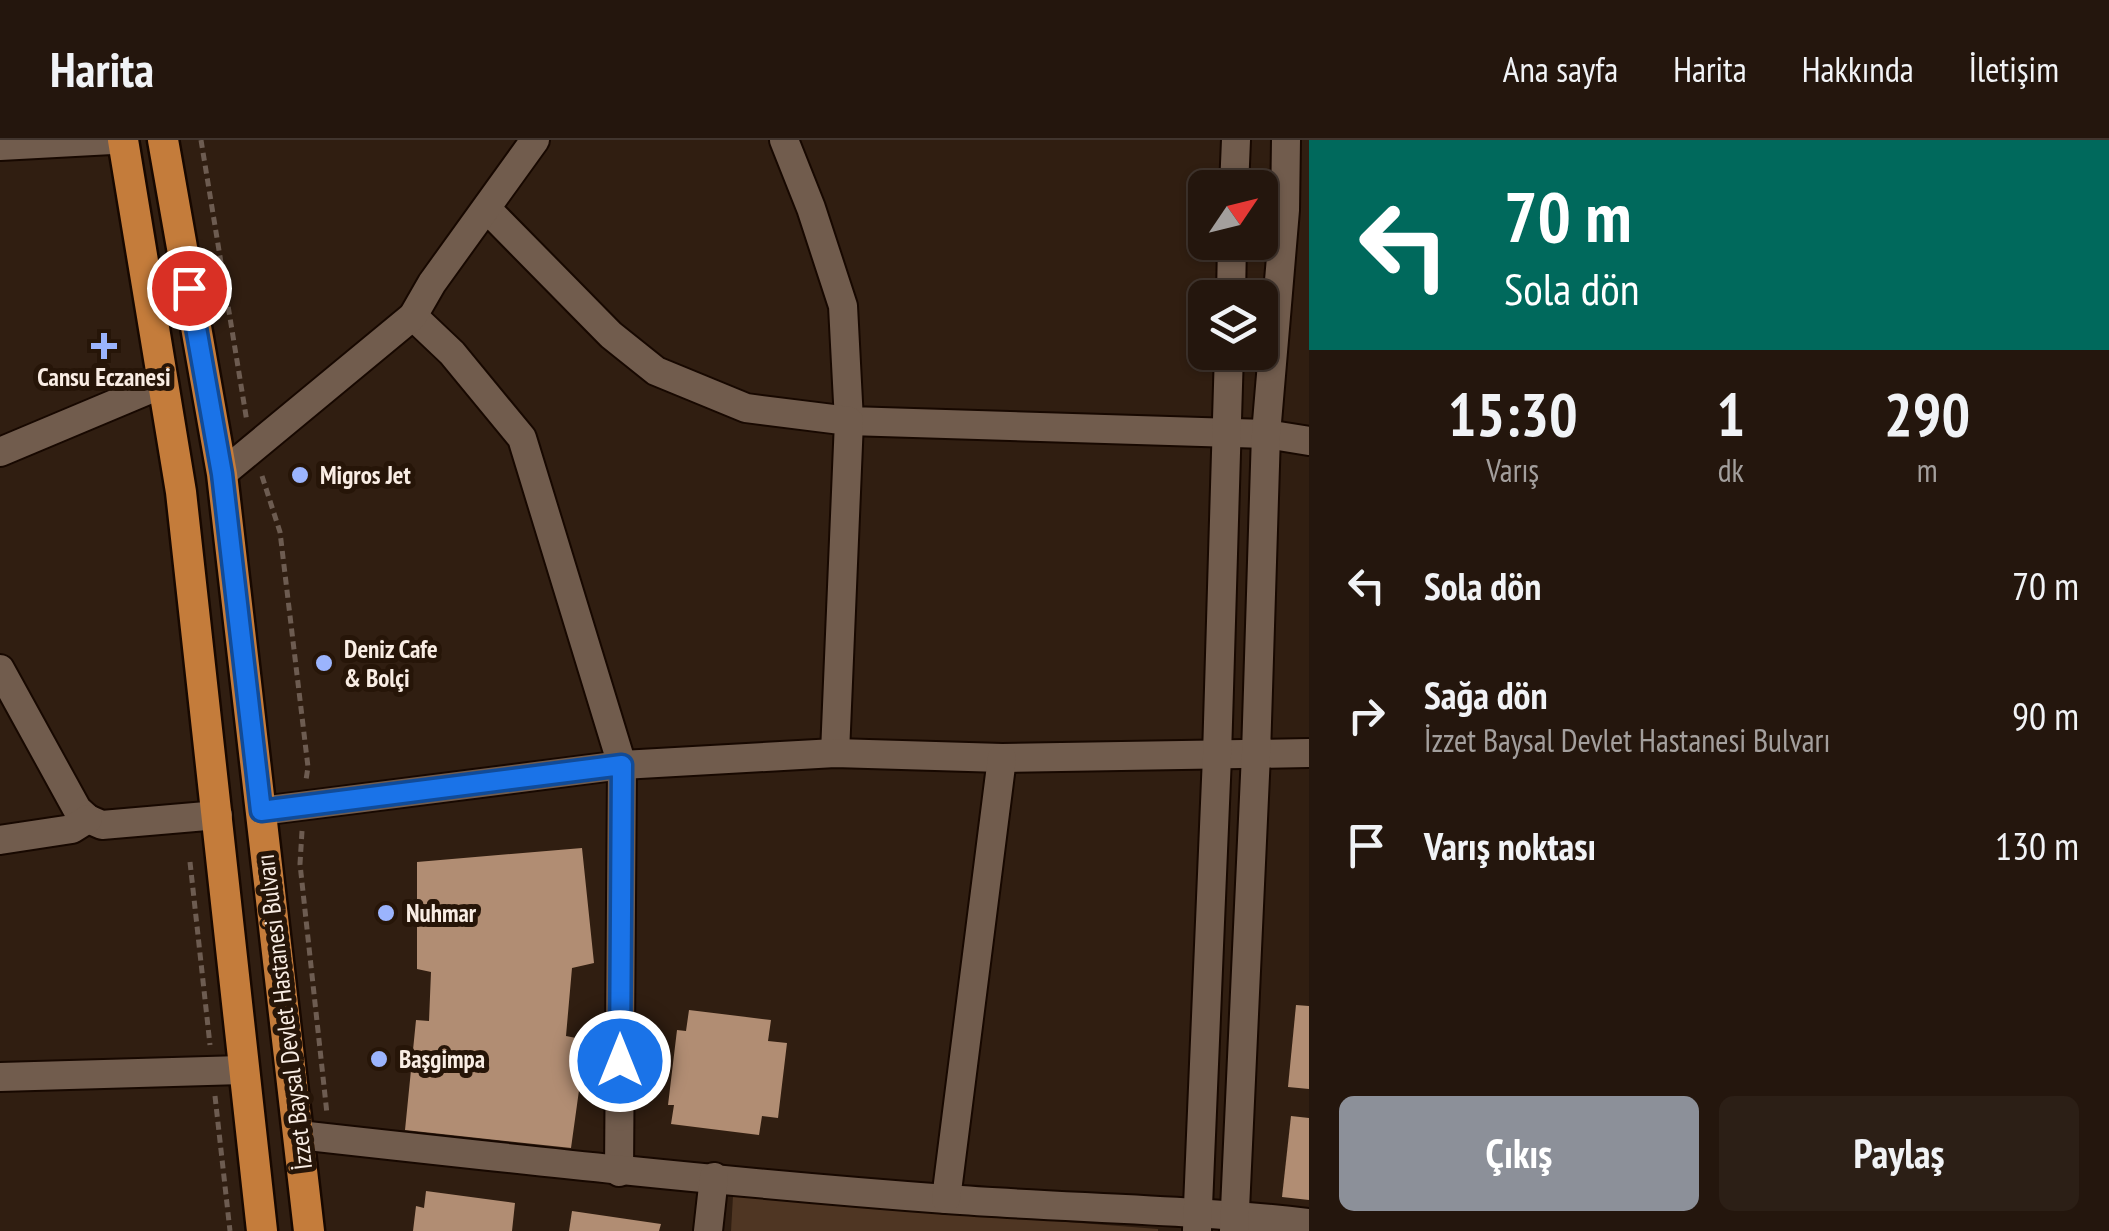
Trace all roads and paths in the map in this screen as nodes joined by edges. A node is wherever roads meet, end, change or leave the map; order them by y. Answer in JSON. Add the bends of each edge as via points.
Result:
{"nodes":[{"id":1,"x":112,"y":140,"type":"edge"},
{"id":2,"x":124,"y":140,"type":"edge"},
{"id":3,"x":163,"y":140,"type":"edge"},
{"id":4,"x":201,"y":140,"type":"edge"},
{"id":5,"x":535,"y":140,"type":"edge"},
{"id":6,"x":784,"y":140,"type":"edge"},
{"id":7,"x":1236,"y":140,"type":"edge"},
{"id":8,"x":1286,"y":140,"type":"edge"},
{"id":9,"x":0,"y":146,"type":"edge"},
{"id":10,"x":1235,"y":170,"type":"edge"},
{"id":11,"x":487,"y":209,"type":"junction"},
{"id":12,"x":1297,"y":210,"type":"edge"},
{"id":13,"x":413,"y":316,"type":"junction"},
{"id":14,"x":1228,"y":370,"type":"edge"},
{"id":15,"x":162,"y":384,"type":"junction"},
{"id":16,"x":850,"y":421,"type":"junction"},
{"id":17,"x":1266,"y":434,"type":"junction"},
{"id":18,"x":1226,"y":435,"type":"junction"},
{"id":19,"x":1309,"y":442,"type":"edge"},
{"id":20,"x":254,"y":450,"type":"junction"},
{"id":21,"x":0,"y":452,"type":"edge"},
{"id":22,"x":222,"y":474,"type":"junction"},
{"id":23,"x":0,"y":669,"type":"edge"},
{"id":24,"x":835,"y":753,"type":"junction"},
{"id":25,"x":1309,"y":753,"type":"edge"},
{"id":26,"x":1256,"y":754,"type":"junction"},
{"id":27,"x":1217,"y":756,"type":"junction"},
{"id":28,"x":1002,"y":758,"type":"junction"},
{"id":29,"x":622,"y":765,"type":"junction"},
{"id":30,"x":304,"y":806,"type":"junction"},
{"id":31,"x":261,"y":811,"type":"junction"},
{"id":32,"x":218,"y":815,"type":"junction"},
{"id":33,"x":88,"y":819,"type":"junction"},
{"id":34,"x":0,"y":840,"type":"edge"},
{"id":35,"x":242,"y":1070,"type":"junction"},
{"id":36,"x":0,"y":1077,"type":"edge"},
{"id":37,"x":298,"y":1135,"type":"junction"},
{"id":38,"x":330,"y":1138,"type":"junction"},
{"id":39,"x":619,"y":1172,"type":"junction"},
{"id":40,"x":714,"y":1177,"type":"junction"},
{"id":41,"x":946,"y":1199,"type":"junction"},
{"id":42,"x":1197,"y":1222,"type":"edge"},
{"id":43,"x":1234,"y":1223,"type":"edge"},
{"id":44,"x":1309,"y":1223,"type":"edge"},
{"id":45,"x":262,"y":1231,"type":"edge"},
{"id":46,"x":309,"y":1231,"type":"edge"},
{"id":47,"x":708,"y":1231,"type":"edge"}],
"edges":[{"from":1,"to":9,"type":"street"},
{"from":2,"to":15,"type":"main road","name":"İzzet Baysal Devlet Hastanesi Bulvarı"},
{"from":3,"to":22,"type":"main road","name":"İzzet Baysal Devlet Hastanesi Bulvarı"},
{"from":4,"to":20,"type":"path"},
{"from":5,"to":11,"type":"street"},
{"from":6,"to":16,"type":"street","via":[[844,306]]},
{"from":7,"to":10,"type":"street"},
{"from":8,"to":12,"type":"street"},
{"from":11,"to":13,"type":"street"},
{"from":11,"to":16,"type":"street","via":[[656,372],[746,408]]},
{"from":12,"to":17,"type":"street"},
{"from":13,"to":20,"type":"street"},
{"from":13,"to":29,"type":"street","via":[[522,438]]},
{"from":14,"to":18,"type":"street"},
{"from":15,"to":21,"type":"street"},
{"from":15,"to":32,"type":"main road","name":"İzzet Baysal Devlet Hastanesi Bulvarı"},
{"from":16,"to":18,"type":"street"},
{"from":16,"to":24,"type":"street"},
{"from":17,"to":18,"type":"street"},
{"from":17,"to":19,"type":"street"},
{"from":17,"to":26,"type":"street"},
{"from":18,"to":27,"type":"street"},
{"from":20,"to":22,"type":"street"},
{"from":20,"to":30,"type":"path","via":[[280,532],[308,767]]},
{"from":22,"to":31,"type":"main road","name":"İzzet Baysal Devlet Hastanesi Bulvarı"},
{"from":23,"to":33,"type":"street"},
{"from":24,"to":28,"type":"street"},
{"from":24,"to":29,"type":"street"},
{"from":25,"to":26,"type":"street"},
{"from":26,"to":27,"type":"street"},
{"from":26,"to":43,"type":"street"},
{"from":27,"to":28,"type":"street"},
{"from":27,"to":42,"type":"street"},
{"from":28,"to":41,"type":"street"},
{"from":29,"to":30,"type":"street"},
{"from":29,"to":39,"type":"street"},
{"from":30,"to":31,"type":"street"},
{"from":30,"to":38,"type":"path","via":[[300,864]]},
{"from":31,"to":37,"type":"main road","name":"İzzet Baysal Devlet Hastanesi Bulvarı"},
{"from":32,"to":33,"type":"street","via":[[102,824]]},
{"from":32,"to":35,"type":"main road","name":"İzzet Baysal Devlet Hastanesi Bulvarı"},
{"from":33,"to":34,"type":"street","via":[[72,829]]},
{"from":35,"to":36,"type":"street"},
{"from":35,"to":45,"type":"main road","name":"İzzet Baysal Devlet Hastanesi Bulvarı"},
{"from":37,"to":38,"type":"street"},
{"from":37,"to":46,"type":"main road","name":"İzzet Baysal Devlet Hastanesi Bulvarı"},
{"from":38,"to":39,"type":"street"},
{"from":39,"to":40,"type":"street"},
{"from":40,"to":41,"type":"street"},
{"from":40,"to":47,"type":"street"},
{"from":41,"to":42,"type":"street"},
{"from":42,"to":43,"type":"street"},
{"from":43,"to":44,"type":"street"}]}
